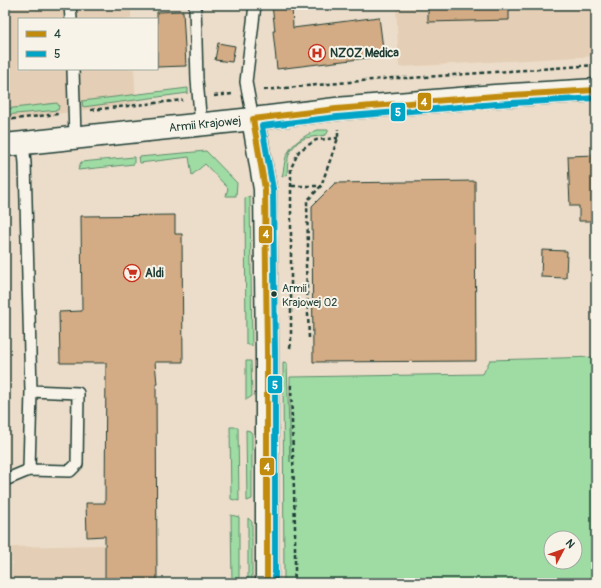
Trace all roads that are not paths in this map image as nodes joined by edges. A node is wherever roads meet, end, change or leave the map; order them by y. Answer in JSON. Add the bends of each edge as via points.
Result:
{"nodes":[{"id":1,"x":70,"y":5,"type":"edge"},
{"id":2,"x":195,"y":5,"type":"edge"},
{"id":3,"x":255,"y":5,"type":"edge"},
{"id":4,"x":71,"y":18,"type":"edge"},
{"id":5,"x":73,"y":70,"type":"edge"},
{"id":6,"x":596,"y":90,"type":"edge"},
{"id":7,"x":253,"y":119,"type":"junction"},
{"id":8,"x":201,"y":125,"type":"junction"},
{"id":9,"x":76,"y":137,"type":"junction"},
{"id":10,"x":14,"y":144,"type":"edge"},
{"id":11,"x":31,"y":391,"type":"junction"},
{"id":12,"x":29,"y":470,"type":"junction"},
{"id":13,"x":5,"y":480,"type":"edge"},
{"id":14,"x":267,"y":583,"type":"edge"}],
"edges":[{"from":1,"to":4,"type":"lane"},
{"from":2,"to":8,"type":"lane"},
{"from":3,"to":7,"type":"lane","via":[[246,82]]},
{"from":5,"to":9,"type":"lane"},
{"from":6,"to":7,"type":"street","name":"Armii Krajowej","via":[[336,109]]},
{"from":7,"to":8,"type":"street","name":"Armii Krajowej"},
{"from":7,"to":14,"type":"street","via":[[265,189]]},
{"from":8,"to":9,"type":"street","name":"Armii Krajowej"},
{"from":9,"to":10,"type":"street","name":"Armii Krajowej"},
{"from":10,"to":11,"type":"lane","via":[[25,163]]},
{"from":11,"to":12,"type":"lane"},
{"from":11,"to":12,"type":"lane","via":[[78,393],[76,464],[70,471]]},
{"from":12,"to":13,"type":"lane"}]}
